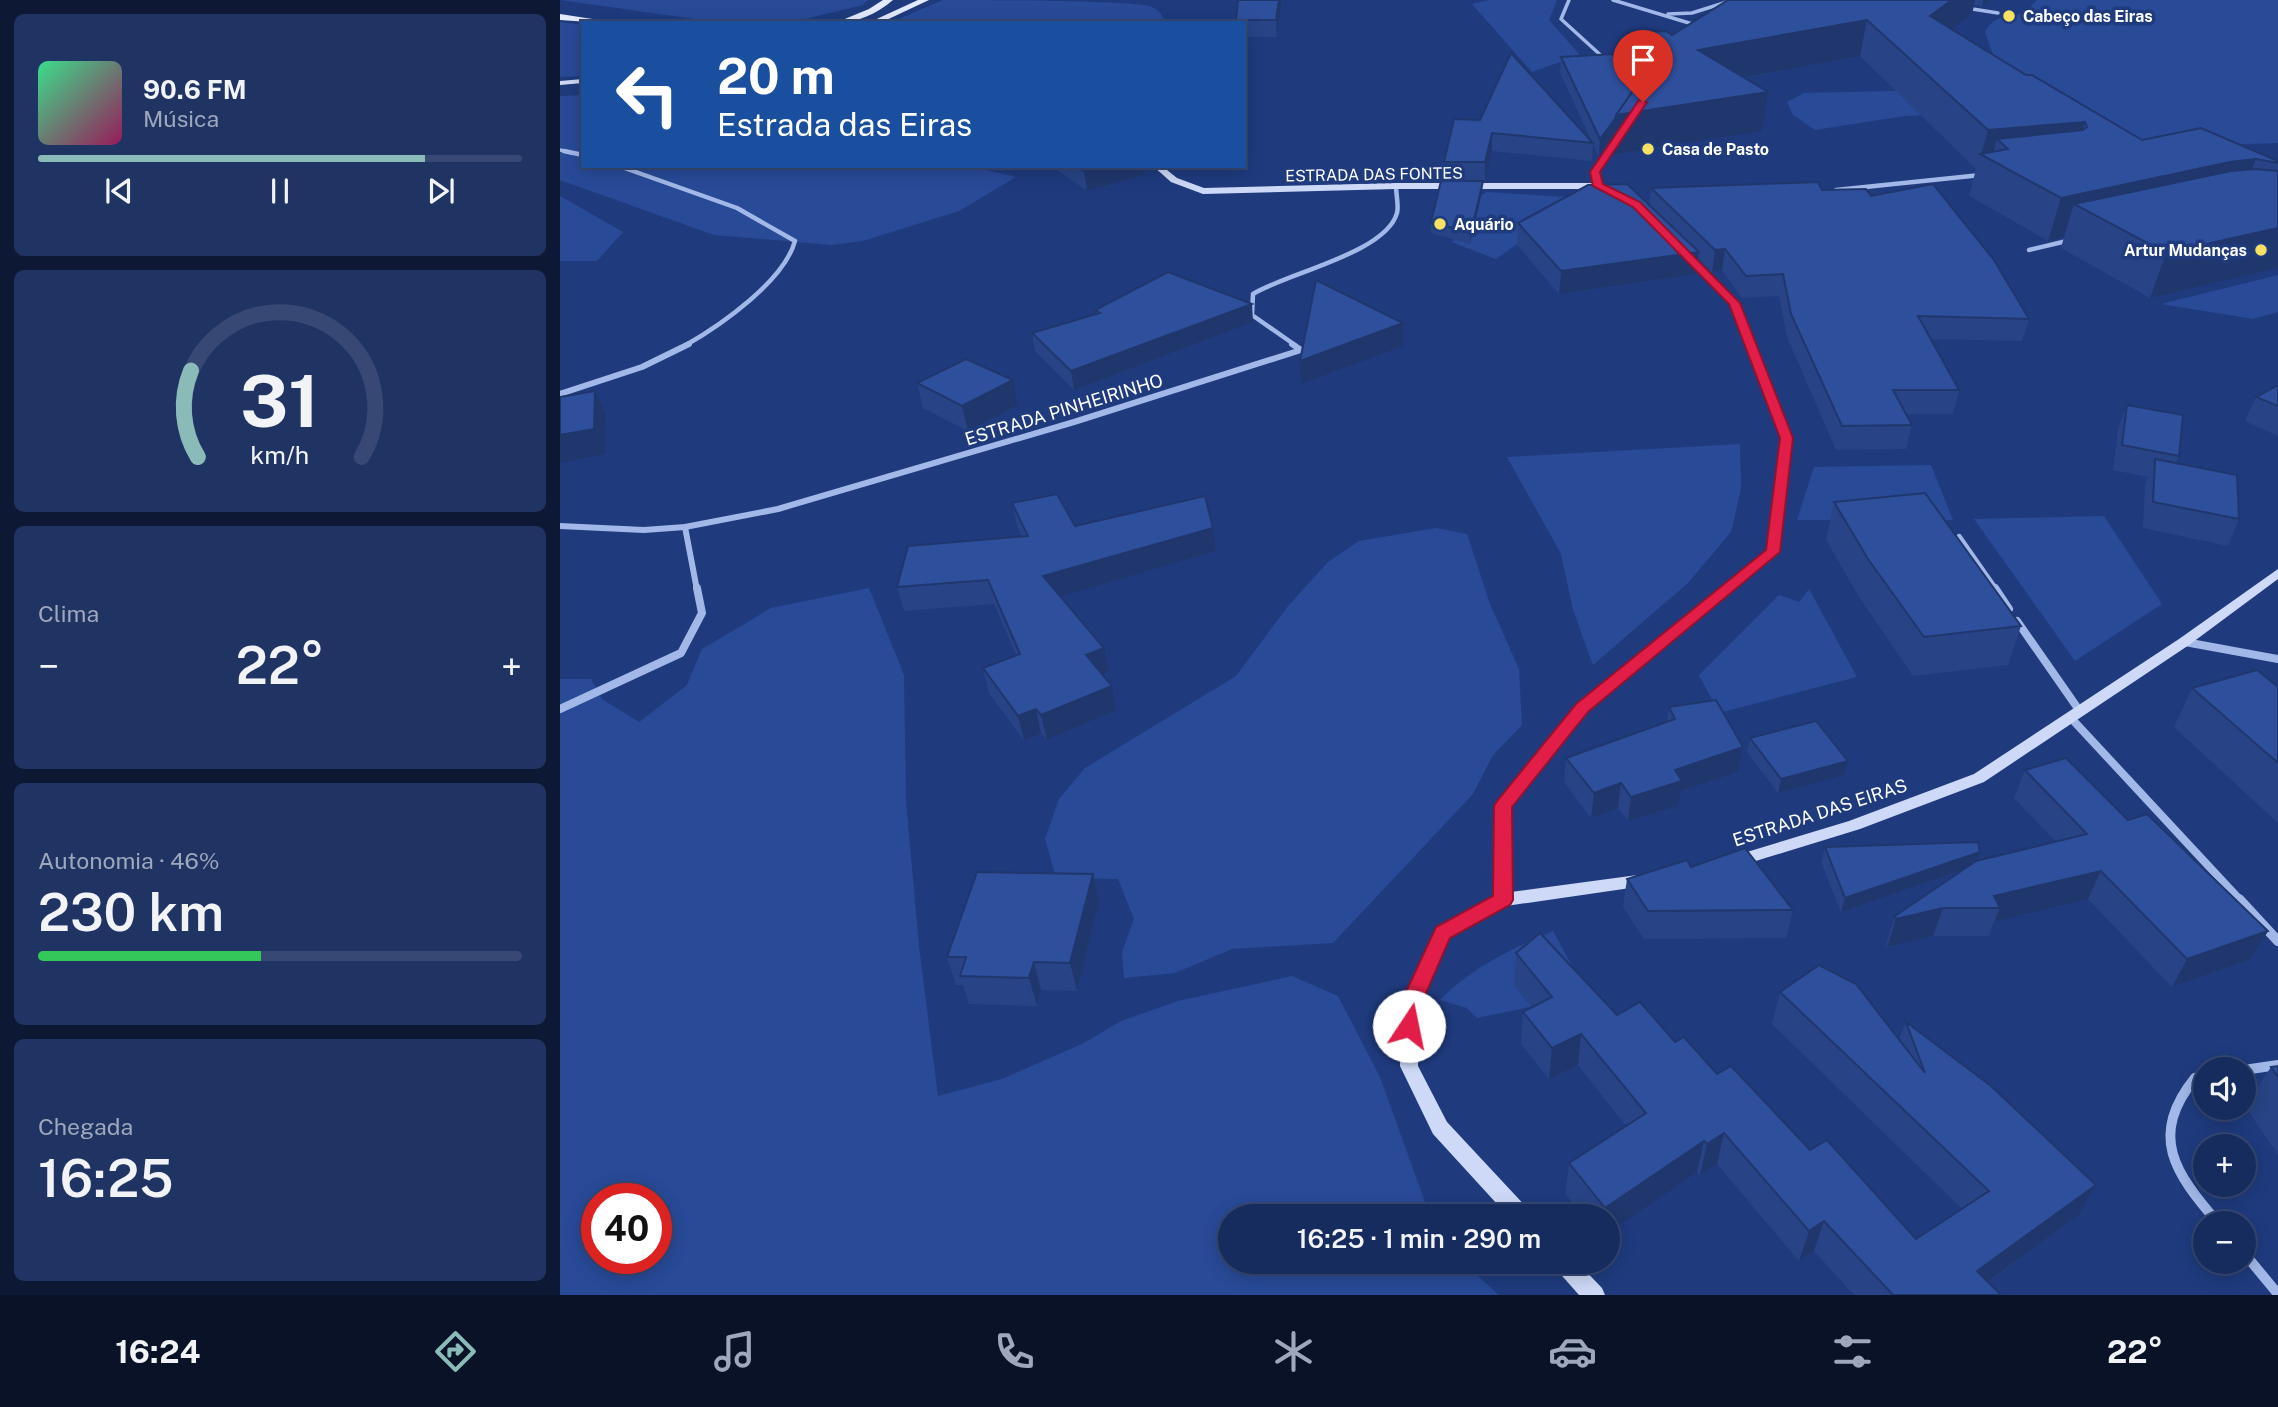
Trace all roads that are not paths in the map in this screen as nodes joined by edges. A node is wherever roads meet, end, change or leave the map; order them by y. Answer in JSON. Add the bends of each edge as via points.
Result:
{"nodes":[{"id":1,"x":889,"y":0,"type":"edge"},
{"id":2,"x":925,"y":0,"type":"edge"},
{"id":3,"x":1569,"y":0,"type":"edge"},
{"id":4,"x":1612,"y":0,"type":"edge"},
{"id":5,"x":1733,"y":0,"type":"edge"},
{"id":6,"x":1960,"y":8,"type":"dead end"},
{"id":7,"x":1998,"y":13,"type":"dead end"},
{"id":8,"x":1657,"y":14,"type":"junction"},
{"id":9,"x":560,"y":17,"type":"edge"},
{"id":10,"x":586,"y":21,"type":"edge"},
{"id":11,"x":844,"y":21,"type":"edge"},
{"id":12,"x":877,"y":21,"type":"edge"},
{"id":13,"x":1708,"y":29,"type":"edge"},
{"id":14,"x":1607,"y":61,"type":"edge"},
{"id":15,"x":581,"y":81,"type":"edge"},
{"id":16,"x":560,"y":83,"type":"edge"},
{"id":17,"x":1622,"y":132,"type":"edge"},
{"id":18,"x":560,"y":150,"type":"edge"},
{"id":19,"x":581,"y":155,"type":"edge"},
{"id":20,"x":624,"y":168,"type":"edge"},
{"id":21,"x":1159,"y":168,"type":"edge"},
{"id":22,"x":1989,"y":174,"type":"edge"},
{"id":23,"x":1396,"y":186,"type":"junction"},
{"id":24,"x":1598,"y":186,"type":"junction"},
{"id":25,"x":1826,"y":191,"type":"edge"},
{"id":26,"x":1620,"y":195,"type":"edge"},
{"id":27,"x":2082,"y":238,"type":"edge"},
{"id":28,"x":1675,"y":244,"type":"edge"},
{"id":29,"x":2029,"y":250,"type":"dead end"},
{"id":30,"x":560,"y":394,"type":"edge"},
{"id":31,"x":560,"y":526,"type":"edge"},
{"id":32,"x":685,"y":527,"type":"junction"},
{"id":33,"x":1959,"y":537,"type":"edge"},
{"id":34,"x":2278,"y":573,"type":"edge"},
{"id":35,"x":2184,"y":642,"type":"junction"},
{"id":36,"x":2278,"y":659,"type":"edge"},
{"id":37,"x":560,"y":709,"type":"edge"},
{"id":38,"x":2074,"y":713,"type":"junction"},
{"id":39,"x":1722,"y":865,"type":"edge"},
{"id":40,"x":1668,"y":877,"type":"edge"},
{"id":41,"x":1503,"y":900,"type":"junction"},
{"id":42,"x":2278,"y":941,"type":"edge"},
{"id":43,"x":2278,"y":1065,"type":"edge"},
{"id":44,"x":2256,"y":1068,"type":"edge"},
{"id":45,"x":2193,"y":1081,"type":"edge"},
{"id":46,"x":1510,"y":1204,"type":"edge"},
{"id":47,"x":2208,"y":1211,"type":"edge"},
{"id":48,"x":2256,"y":1268,"type":"edge"},
{"id":49,"x":1574,"y":1274,"type":"edge"},
{"id":50,"x":2278,"y":1294,"type":"edge"},
{"id":51,"x":1594,"y":1295,"type":"edge"}],
"edges":[{"from":1,"to":11,"type":"main road"},
{"from":2,"to":12,"type":"main road"},
{"from":3,"to":14,"type":"street","via":[[1561,19]]},
{"from":4,"to":8,"type":"street"},
{"from":5,"to":8,"type":"street","via":[[1692,13]]},
{"from":6,"to":7,"type":"street"},
{"from":8,"to":13,"type":"street"},
{"from":9,"to":10,"type":"main road"},
{"from":15,"to":16,"type":"street"},
{"from":17,"to":24,"type":"street","via":[[1595,172]]},
{"from":18,"to":19,"type":"street"},
{"from":20,"to":30,"type":"street","via":[[785,232],[795,242],[791,259],[728,319],[690,346],[611,381]]},
{"from":21,"to":23,"type":"street","name":"ESTRADA DAS FONTES","via":[[1174,180],[1203,191]]},
{"from":22,"to":25,"type":"street"},
{"from":23,"to":24,"type":"street","name":"ESTRADA DAS FONTES"},
{"from":23,"to":32,"type":"street","name":"ESTRADA PINHEIRINHO","via":[[1397,214],[1380,236],[1347,257],[1274,281],[1252,294],[1252,315],[1301,350],[791,505]]},
{"from":24,"to":26,"type":"street"},
{"from":27,"to":29,"type":"street"},
{"from":28,"to":41,"type":"street","via":[[1734,303],[1787,438],[1773,552],[1582,708],[1503,806]]},
{"from":31,"to":32,"type":"street","name":"ESTRADA PINHEIRINHO"},
{"from":32,"to":37,"type":"street","via":[[702,613],[681,653]]},
{"from":33,"to":38,"type":"street"},
{"from":34,"to":35,"type":"street","name":"ESTRADA DAS EIRAS"},
{"from":35,"to":36,"type":"street"},
{"from":35,"to":38,"type":"street","name":"ESTRADA DAS EIRAS"},
{"from":38,"to":39,"type":"street","name":"ESTRADA DAS EIRAS","via":[[1979,778],[1854,825]]},
{"from":38,"to":42,"type":"street"},
{"from":40,"to":41,"type":"street"},
{"from":41,"to":46,"type":"street","via":[[1443,933],[1410,1007],[1409,1066],[1440,1128]]},
{"from":43,"to":44,"type":"street"},
{"from":45,"to":47,"type":"street","via":[[2175,1104],[2169,1139],[2186,1186]]},
{"from":48,"to":50,"type":"street"},
{"from":49,"to":51,"type":"street"}]}
